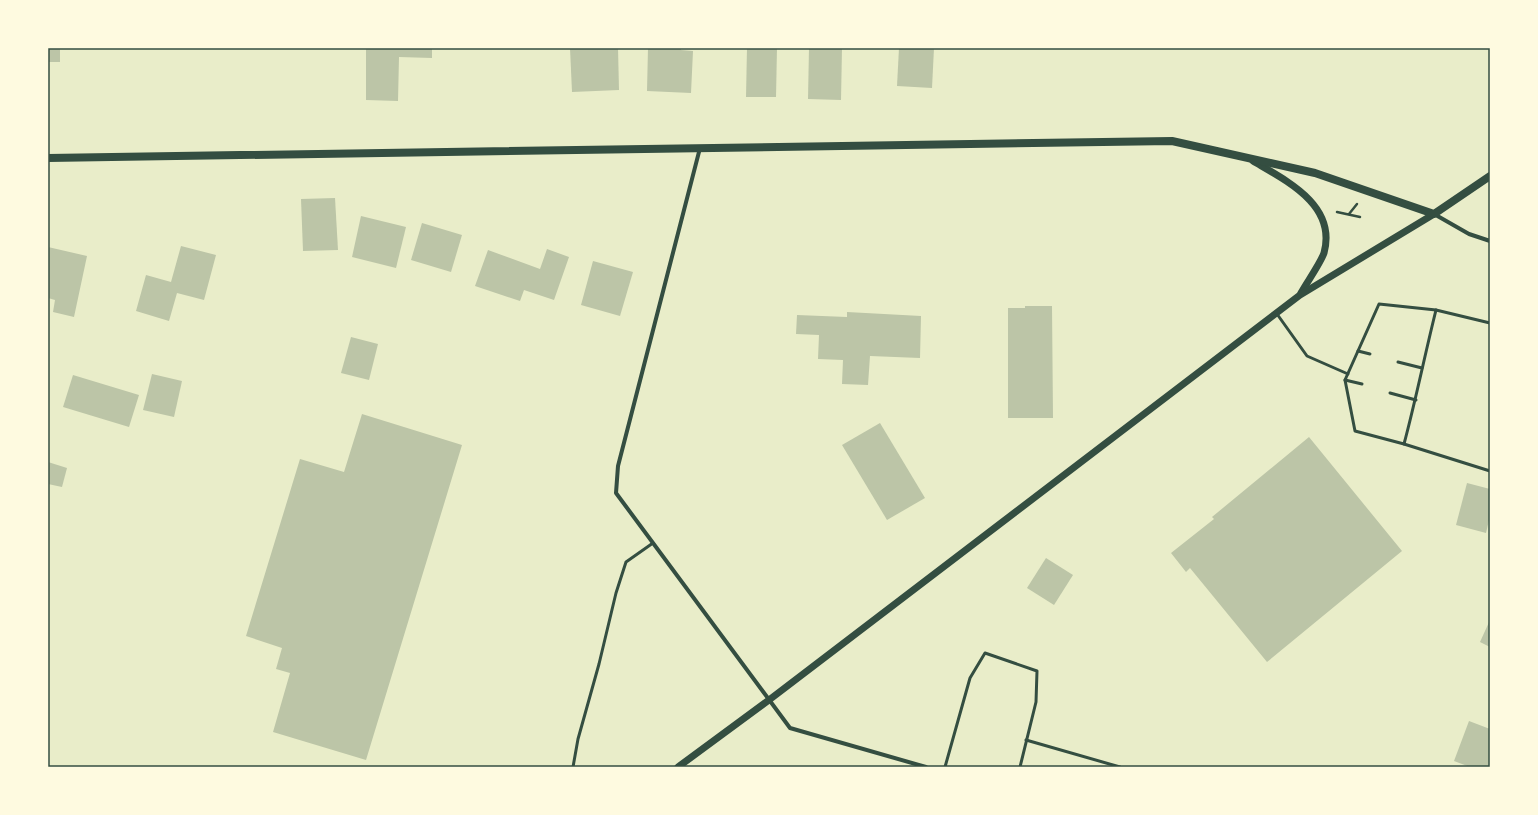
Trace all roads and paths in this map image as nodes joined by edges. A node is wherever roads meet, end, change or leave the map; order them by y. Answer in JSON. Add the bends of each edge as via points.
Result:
{"nodes":[{"id":1,"x":700,"y":147,"type":"junction"},
{"id":2,"x":48,"y":158,"type":"edge"},
{"id":3,"x":1249,"y":158,"type":"junction"},
{"id":4,"x":1490,"y":176,"type":"edge"},
{"id":5,"x":1358,"y":204,"type":"dead end"},
{"id":6,"x":1335,"y":212,"type":"dead end"},
{"id":7,"x":1348,"y":214,"type":"junction"},
{"id":8,"x":1434,"y":214,"type":"junction"},
{"id":9,"x":1360,"y":217,"type":"dead end"},
{"id":10,"x":1490,"y":241,"type":"edge"},
{"id":11,"x":1300,"y":295,"type":"junction"},
{"id":12,"x":1436,"y":310,"type":"junction"},
{"id":13,"x":1276,"y":313,"type":"junction"},
{"id":14,"x":1490,"y":324,"type":"edge"},
{"id":15,"x":1358,"y":351,"type":"junction"},
{"id":16,"x":1370,"y":354,"type":"dead end"},
{"id":17,"x":1398,"y":362,"type":"dead end"},
{"id":18,"x":1422,"y":368,"type":"junction"},
{"id":19,"x":1348,"y":374,"type":"junction"},
{"id":20,"x":1345,"y":380,"type":"junction"},
{"id":21,"x":1362,"y":384,"type":"dead end"},
{"id":22,"x":1390,"y":393,"type":"dead end"},
{"id":23,"x":1416,"y":400,"type":"junction"},
{"id":24,"x":1404,"y":444,"type":"junction"},
{"id":25,"x":1490,"y":471,"type":"edge"},
{"id":26,"x":653,"y":543,"type":"junction"},
{"id":27,"x":769,"y":700,"type":"junction"},
{"id":28,"x":1026,"y":740,"type":"junction"},
{"id":29,"x":573,"y":767,"type":"edge"},
{"id":30,"x":678,"y":767,"type":"edge"},
{"id":31,"x":926,"y":767,"type":"edge"},
{"id":32,"x":946,"y":767,"type":"edge"},
{"id":33,"x":1020,"y":767,"type":"edge"},
{"id":34,"x":1120,"y":767,"type":"edge"}],
"edges":[{"from":1,"to":2,"type":"main road"},
{"from":1,"to":3,"type":"main road","via":[[1172,141]]},
{"from":1,"to":26,"type":"street","via":[[618,466],[616,493]]},
{"from":3,"to":8,"type":"main road","via":[[1315,173]]},
{"from":3,"to":11,"type":"street","via":[[1301,190],[1319,211],[1327,236],[1323,254]]},
{"from":4,"to":8,"type":"main road"},
{"from":5,"to":7,"type":"path"},
{"from":6,"to":7,"type":"path"},
{"from":7,"to":9,"type":"path"},
{"from":8,"to":10,"type":"street","via":[[1469,234]]},
{"from":8,"to":11,"type":"street"},
{"from":11,"to":13,"type":"street"},
{"from":12,"to":14,"type":"lane"},
{"from":12,"to":15,"type":"lane","via":[[1379,304]]},
{"from":12,"to":18,"type":"lane"},
{"from":13,"to":19,"type":"lane","via":[[1308,356]]},
{"from":13,"to":27,"type":"street"},
{"from":15,"to":16,"type":"lane"},
{"from":15,"to":19,"type":"lane"},
{"from":17,"to":18,"type":"lane"},
{"from":18,"to":23,"type":"lane"},
{"from":19,"to":20,"type":"lane"},
{"from":20,"to":21,"type":"lane"},
{"from":20,"to":24,"type":"lane","via":[[1355,431]]},
{"from":22,"to":23,"type":"lane"},
{"from":23,"to":24,"type":"lane"},
{"from":24,"to":25,"type":"lane"},
{"from":26,"to":27,"type":"street"},
{"from":26,"to":29,"type":"lane","via":[[626,562],[578,738]]},
{"from":27,"to":30,"type":"street"},
{"from":27,"to":31,"type":"street","via":[[790,728]]},
{"from":28,"to":32,"type":"lane","via":[[1036,702],[1037,671],[985,653],[970,678]]},
{"from":28,"to":33,"type":"lane"},
{"from":28,"to":34,"type":"lane"}]}
